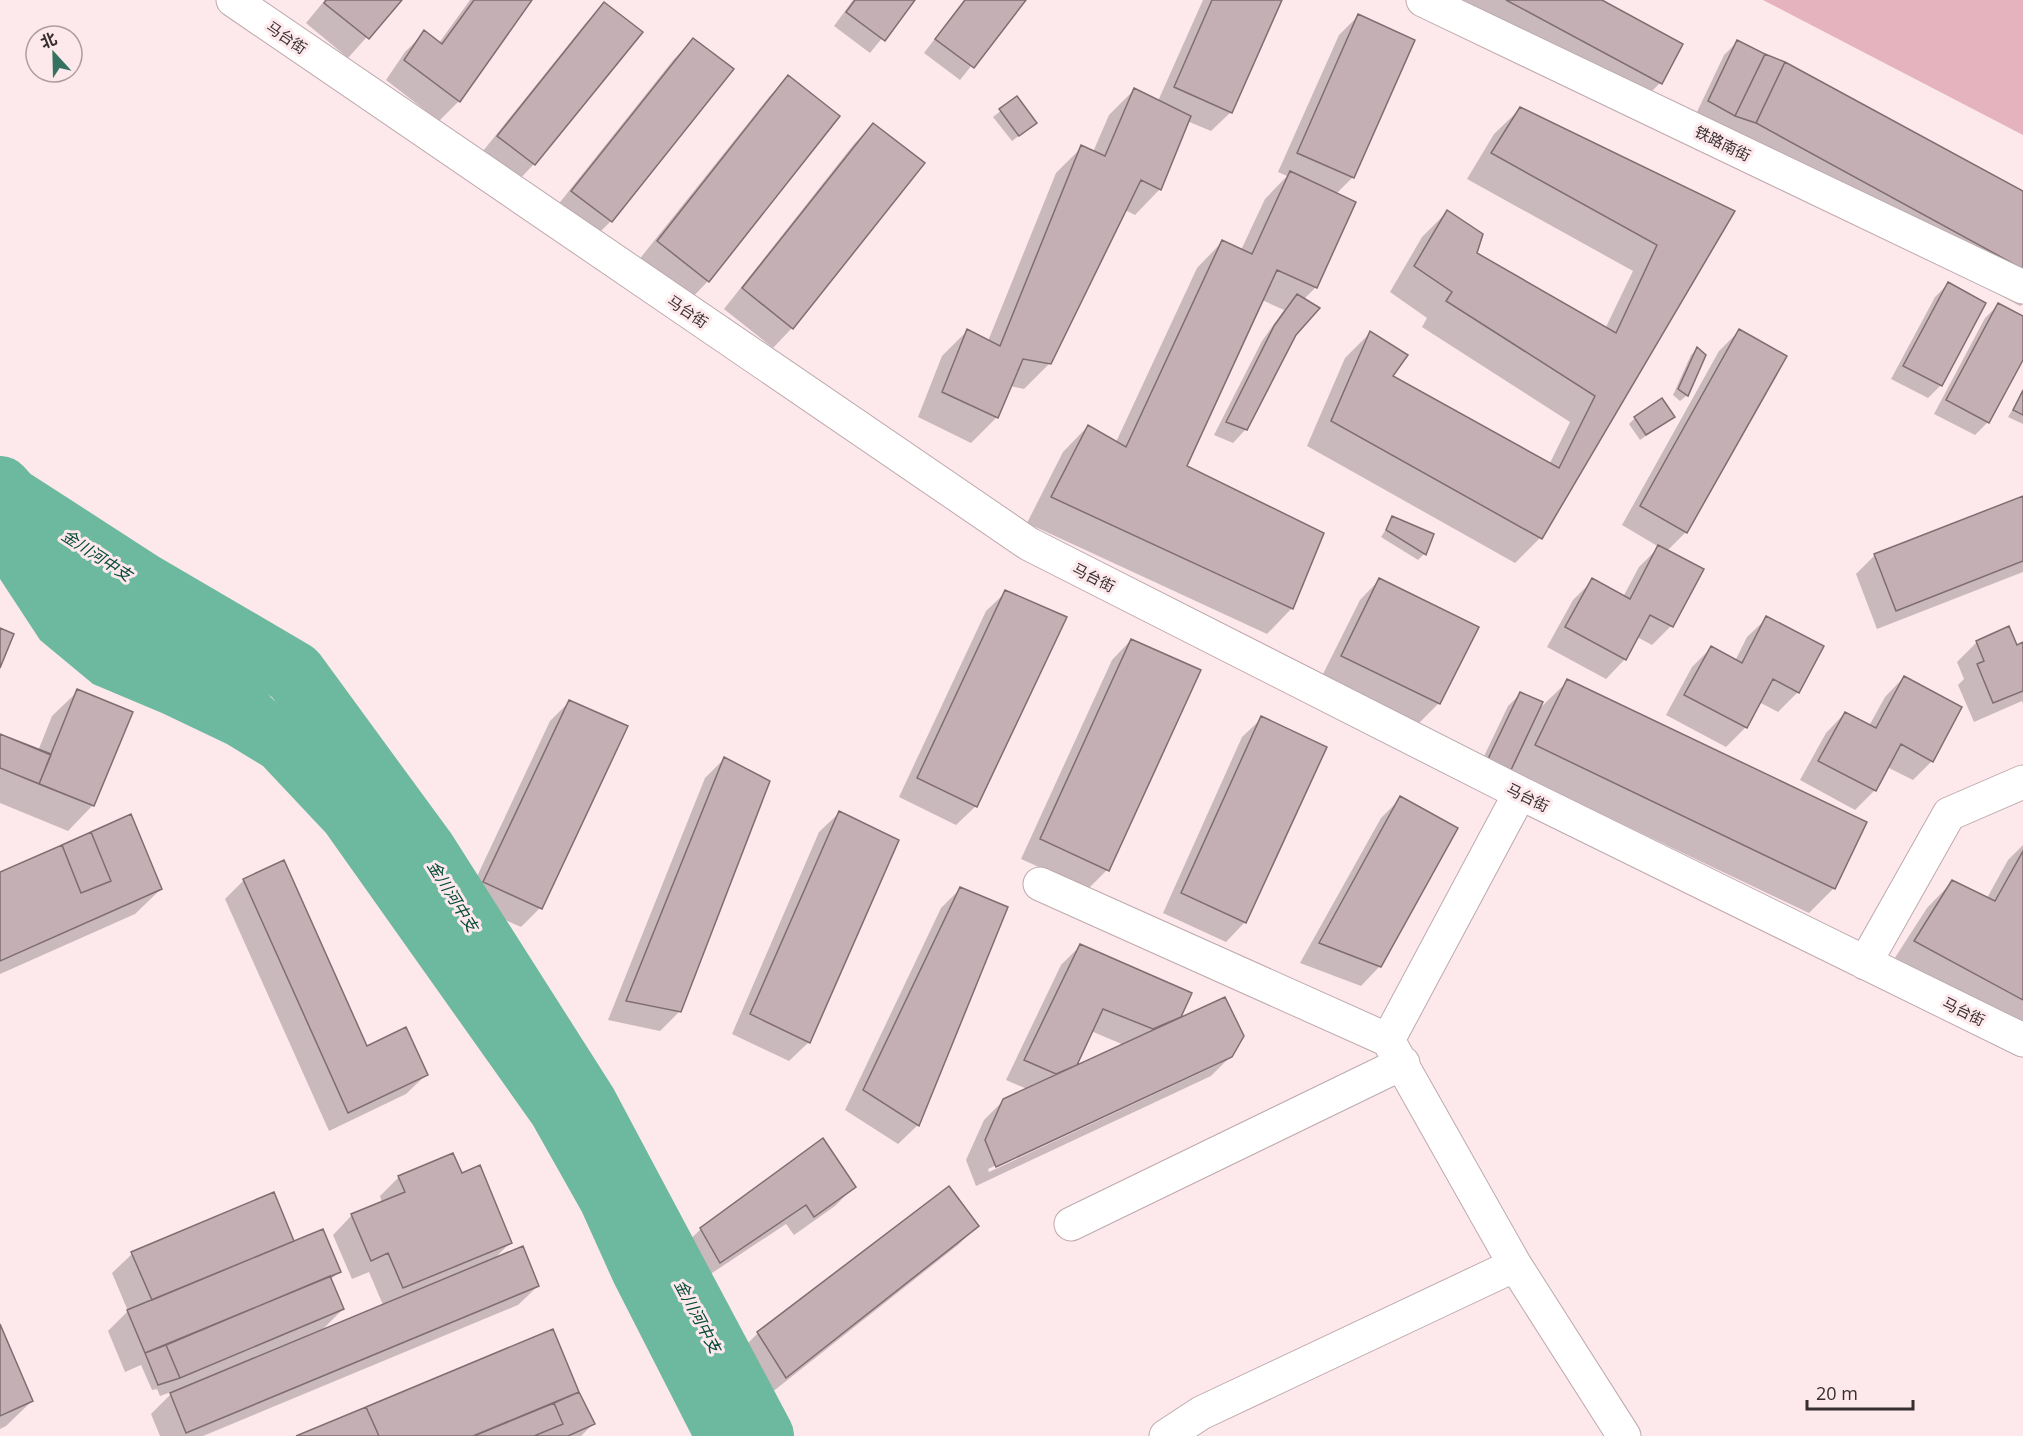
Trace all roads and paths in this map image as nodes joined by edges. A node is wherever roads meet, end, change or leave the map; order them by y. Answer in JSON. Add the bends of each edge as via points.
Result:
{"nodes":[{"id":1,"x":233,"y":0,"type":"edge"},
{"id":2,"x":1423,"y":0,"type":"edge"},
{"id":3,"x":2023,"y":287,"type":"edge"},
{"id":4,"x":2023,"y":782,"type":"edge"},
{"id":5,"x":1520,"y":793,"type":"junction"},
{"id":6,"x":1040,"y":884,"type":"dead end"},
{"id":7,"x":1865,"y":963,"type":"junction"},
{"id":8,"x":2023,"y":1040,"type":"edge"},
{"id":9,"x":1395,"y":1052,"type":"junction"},
{"id":10,"x":1071,"y":1224,"type":"dead end"},
{"id":11,"x":1515,"y":1265,"type":"junction"},
{"id":12,"x":1166,"y":1436,"type":"edge"},
{"id":13,"x":1624,"y":1436,"type":"edge"}],
"edges":[{"from":1,"to":5,"type":"street","name":"马台街","via":[[1029,544]]},
{"from":2,"to":3,"type":"street","name":"铁路南街"},
{"from":4,"to":7,"type":"street","via":[[1949,814]]},
{"from":5,"to":7,"type":"street","name":"马台街"},
{"from":5,"to":9,"type":"street"},
{"from":6,"to":9,"type":"street"},
{"from":7,"to":8,"type":"street","name":"马台街"},
{"from":9,"to":10,"type":"street"},
{"from":9,"to":11,"type":"street"},
{"from":11,"to":12,"type":"street","via":[[1201,1413]]},
{"from":11,"to":13,"type":"street"}]}
